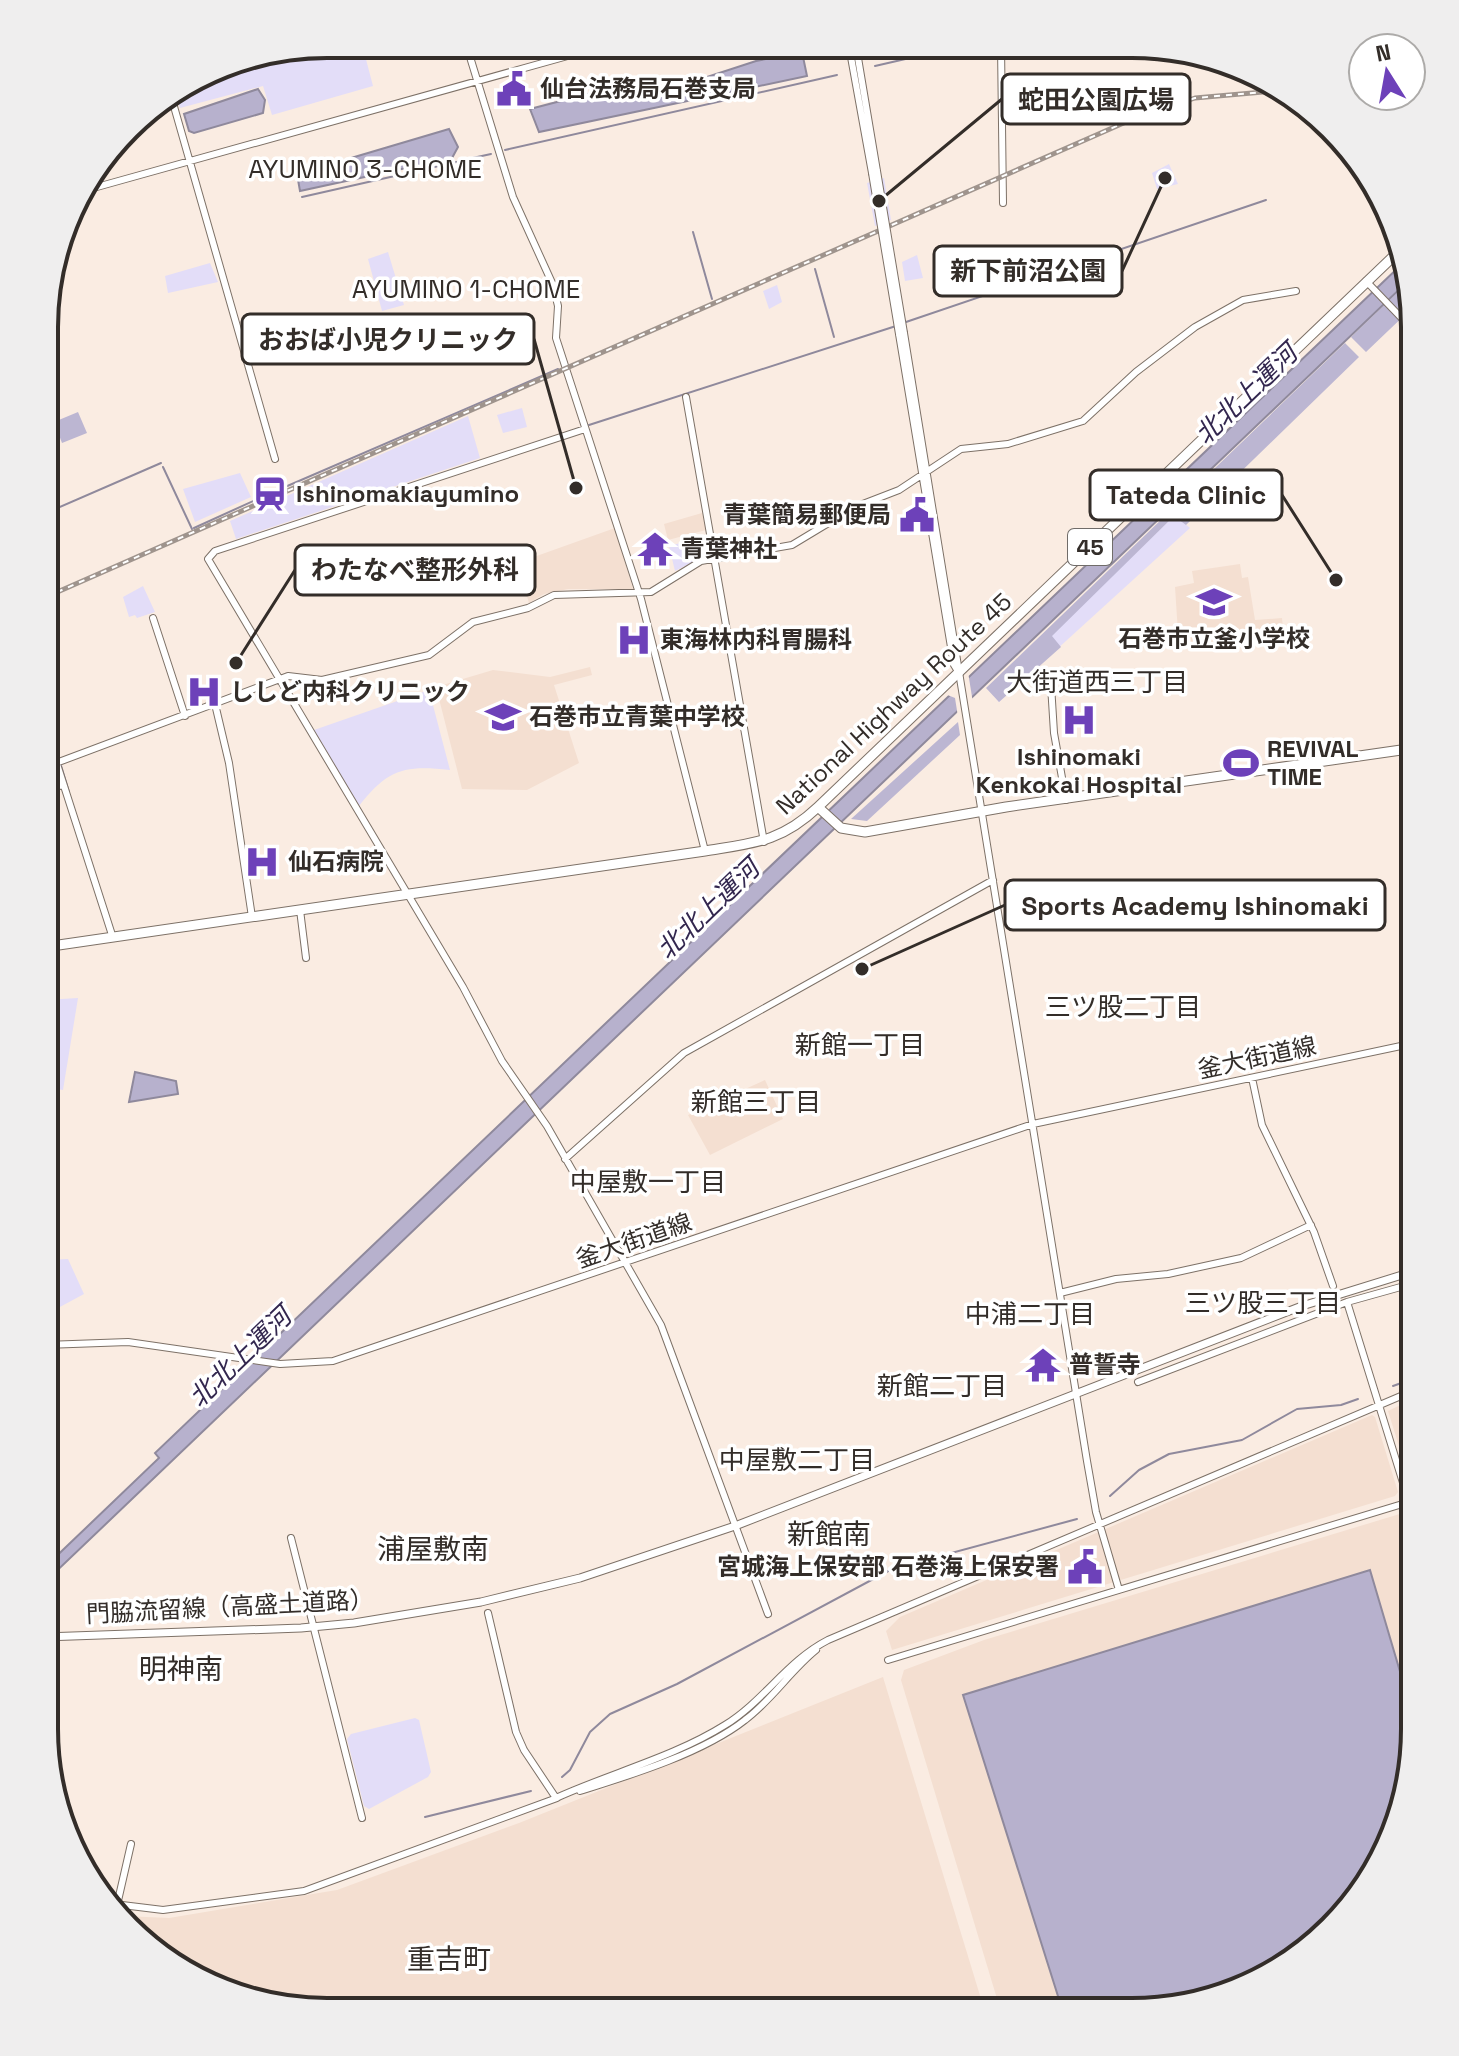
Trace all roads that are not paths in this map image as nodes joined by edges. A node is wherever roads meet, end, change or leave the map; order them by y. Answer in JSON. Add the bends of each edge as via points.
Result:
{"nodes":[{"id":1,"x":470,"y":58,"type":"edge"},
{"id":2,"x":556,"y":58,"type":"edge"},
{"id":3,"x":851,"y":58,"type":"edge"},
{"id":4,"x":858,"y":58,"type":"edge"},
{"id":5,"x":1001,"y":58,"type":"edge"},
{"id":6,"x":477,"y":80,"type":"junction"},
{"id":7,"x":174,"y":106,"type":"edge"},
{"id":8,"x":190,"y":162,"type":"junction"},
{"id":9,"x":874,"y":172,"type":"junction"},
{"id":10,"x":97,"y":187,"type":"edge"},
{"id":11,"x":1003,"y":203,"type":"dead end"},
{"id":12,"x":1392,"y":258,"type":"edge"},
{"id":13,"x":1369,"y":284,"type":"junction"},
{"id":14,"x":1296,"y":291,"type":"dead end"},
{"id":15,"x":1400,"y":316,"type":"edge"},
{"id":16,"x":686,"y":397,"type":"dead end"},
{"id":17,"x":585,"y":429,"type":"junction"},
{"id":18,"x":275,"y":459,"type":"dead end"},
{"id":19,"x":924,"y":472,"type":"junction"},
{"id":20,"x":716,"y":556,"type":"junction"},
{"id":21,"x":639,"y":593,"type":"junction"},
{"id":22,"x":153,"y":618,"type":"dead end"},
{"id":23,"x":959,"y":676,"type":"junction"},
{"id":24,"x":279,"y":679,"type":"junction"},
{"id":25,"x":1051,"y":685,"type":"dead end"},
{"id":26,"x":215,"y":704,"type":"junction"},
{"id":27,"x":185,"y":716,"type":"junction"},
{"id":28,"x":1401,"y":750,"type":"edge"},
{"id":29,"x":58,"y":762,"type":"edge"},
{"id":30,"x":58,"y":770,"type":"edge"},
{"id":31,"x":62,"y":785,"type":"junction"},
{"id":32,"x":58,"y":786,"type":"edge"},
{"id":33,"x":1066,"y":800,"type":"junction"},
{"id":34,"x":820,"y":809,"type":"junction"},
{"id":35,"x":982,"y":811,"type":"junction"},
{"id":36,"x":764,"y":842,"type":"junction"},
{"id":37,"x":705,"y":851,"type":"junction"},
{"id":38,"x":993,"y":880,"type":"junction"},
{"id":39,"x":407,"y":895,"type":"junction"},
{"id":40,"x":300,"y":910,"type":"junction"},
{"id":41,"x":252,"y":917,"type":"junction"},
{"id":42,"x":113,"y":938,"type":"junction"},
{"id":43,"x":58,"y":945,"type":"edge"},
{"id":44,"x":306,"y":958,"type":"dead end"},
{"id":45,"x":1400,"y":1046,"type":"edge"},
{"id":46,"x":1252,"y":1078,"type":"junction"},
{"id":47,"x":1033,"y":1124,"type":"junction"},
{"id":48,"x":565,"y":1159,"type":"junction"},
{"id":49,"x":1311,"y":1225,"type":"junction"},
{"id":50,"x":627,"y":1263,"type":"junction"},
{"id":51,"x":1400,"y":1276,"type":"edge"},
{"id":52,"x":1333,"y":1286,"type":"dead end"},
{"id":53,"x":1400,"y":1287,"type":"edge"},
{"id":54,"x":1060,"y":1293,"type":"junction"},
{"id":55,"x":1347,"y":1302,"type":"junction"},
{"id":56,"x":58,"y":1345,"type":"edge"},
{"id":57,"x":1138,"y":1382,"type":"dead end"},
{"id":58,"x":1077,"y":1393,"type":"junction"},
{"id":59,"x":1400,"y":1396,"type":"edge"},
{"id":60,"x":1379,"y":1404,"type":"junction"},
{"id":61,"x":1400,"y":1473,"type":"edge"},
{"id":62,"x":1400,"y":1505,"type":"edge"},
{"id":63,"x":1099,"y":1524,"type":"junction"},
{"id":64,"x":735,"y":1526,"type":"junction"},
{"id":65,"x":291,"y":1538,"type":"dead end"},
{"id":66,"x":1119,"y":1590,"type":"junction"},
{"id":67,"x":488,"y":1613,"type":"dead end"},
{"id":68,"x":768,"y":1614,"type":"dead end"},
{"id":69,"x":314,"y":1627,"type":"junction"},
{"id":70,"x":58,"y":1636,"type":"edge"},
{"id":71,"x":888,"y":1660,"type":"dead end"},
{"id":72,"x":556,"y":1798,"type":"junction"},
{"id":73,"x":362,"y":1818,"type":"dead end"},
{"id":74,"x":131,"y":1844,"type":"dead end"},
{"id":75,"x":118,"y":1897,"type":"edge"},
{"id":76,"x":126,"y":1906,"type":"edge"}],
"edges":[{"from":1,"to":6,"type":"street"},
{"from":2,"to":6,"type":"street"},
{"from":3,"to":9,"type":"street"},
{"from":4,"to":9,"type":"street"},
{"from":5,"to":11,"type":"street"},
{"from":6,"to":8,"type":"street"},
{"from":6,"to":17,"type":"street","via":[[513,197],[553,285],[556,338]]},
{"from":7,"to":8,"type":"street"},
{"from":8,"to":10,"type":"street"},
{"from":8,"to":18,"type":"street"},
{"from":9,"to":19,"type":"street","bridge":true},
{"from":12,"to":13,"type":"highway","name":"National Highway Route 45","number":"45"},
{"from":13,"to":15,"type":"street"},
{"from":13,"to":23,"type":"highway","name":"National Highway Route 45","number":"45"},
{"from":14,"to":19,"type":"street","via":[[1243,300],[1195,327],[1083,421],[1008,444],[967,447]]},
{"from":16,"to":20,"type":"street"},
{"from":17,"to":21,"type":"street"},
{"from":17,"to":24,"type":"street","via":[[211,553],[209,563]]},
{"from":19,"to":20,"type":"street","via":[[792,545]]},
{"from":19,"to":23,"type":"street"},
{"from":20,"to":21,"type":"street","via":[[687,567],[657,590]]},
{"from":20,"to":36,"type":"street"},
{"from":21,"to":24,"type":"street","via":[[554,595],[528,608],[473,622],[429,655],[322,680]]},
{"from":21,"to":37,"type":"street"},
{"from":22,"to":27,"type":"street"},
{"from":23,"to":34,"type":"highway","name":"National Highway Route 45","number":"45"},
{"from":23,"to":35,"type":"street"},
{"from":24,"to":26,"type":"street"},
{"from":24,"to":39,"type":"street"},
{"from":25,"to":33,"type":"street"},
{"from":26,"to":27,"type":"street"},
{"from":26,"to":41,"type":"street"},
{"from":27,"to":29,"type":"street"},
{"from":28,"to":33,"type":"highway"},
{"from":30,"to":31,"type":"street"},
{"from":31,"to":32,"type":"street"},
{"from":31,"to":42,"type":"street"},
{"from":33,"to":35,"type":"highway"},
{"from":34,"to":35,"type":"highway","via":[[841,828],[865,832]]},
{"from":34,"to":36,"type":"highway","name":"National Highway Route 45","number":"45"},
{"from":35,"to":38,"type":"street"},
{"from":36,"to":37,"type":"highway","name":"National Highway Route 45","number":"45"},
{"from":37,"to":39,"type":"highway","name":"National Highway Route 45","number":"45"},
{"from":38,"to":47,"type":"street"},
{"from":38,"to":48,"type":"street","via":[[684,1053]]},
{"from":39,"to":40,"type":"highway","name":"National Highway Route 45","number":"45"},
{"from":39,"to":48,"type":"street"},
{"from":40,"to":41,"type":"highway","name":"National Highway Route 45","number":"45"},
{"from":40,"to":44,"type":"street"},
{"from":41,"to":42,"type":"highway","name":"National Highway Route 45","number":"45"},
{"from":42,"to":43,"type":"highway","name":"National Highway Route 45","number":"45"},
{"from":45,"to":46,"type":"street","name":"釜大街道線"},
{"from":46,"to":47,"type":"street","name":"釜大街道線"},
{"from":46,"to":49,"type":"street","via":[[1262,1125]]},
{"from":47,"to":50,"type":"street","name":"釜大街道線"},
{"from":47,"to":54,"type":"street"},
{"from":48,"to":50,"type":"street"},
{"from":49,"to":52,"type":"street"},
{"from":49,"to":54,"type":"street","via":[[1241,1258]]},
{"from":50,"to":56,"type":"street","name":"釜大街道線","via":[[352,1356],[313,1364],[244,1360],[128,1342]]},
{"from":50,"to":64,"type":"street","via":[[661,1325]]},
{"from":51,"to":58,"type":"main road","name":"門脇流留線（高盛土道路）","via":[[1314,1302]]},
{"from":53,"to":55,"type":"street"},
{"from":54,"to":58,"type":"street"},
{"from":55,"to":57,"type":"street"},
{"from":55,"to":60,"type":"street"},
{"from":58,"to":63,"type":"street"},
{"from":58,"to":64,"type":"main road","name":"門脇流留線（高盛土道路）"},
{"from":59,"to":60,"type":"street"},
{"from":60,"to":61,"type":"street"},
{"from":60,"to":63,"type":"street"},
{"from":62,"to":66,"type":"street"},
{"from":63,"to":66,"type":"street"},
{"from":63,"to":72,"type":"street","via":[[828,1640],[731,1730]]},
{"from":64,"to":68,"type":"street"},
{"from":64,"to":69,"type":"main road","name":"門脇流留線（高盛土道路）","via":[[536,1590],[438,1611]]},
{"from":65,"to":69,"type":"street"},
{"from":66,"to":71,"type":"street"},
{"from":67,"to":72,"type":"street","via":[[516,1732]]},
{"from":69,"to":70,"type":"main road","name":"門脇流留線（高盛土道路）"},
{"from":69,"to":73,"type":"street"},
{"from":72,"to":76,"type":"street","via":[[304,1891],[163,1910]]},
{"from":74,"to":75,"type":"street"}]}
